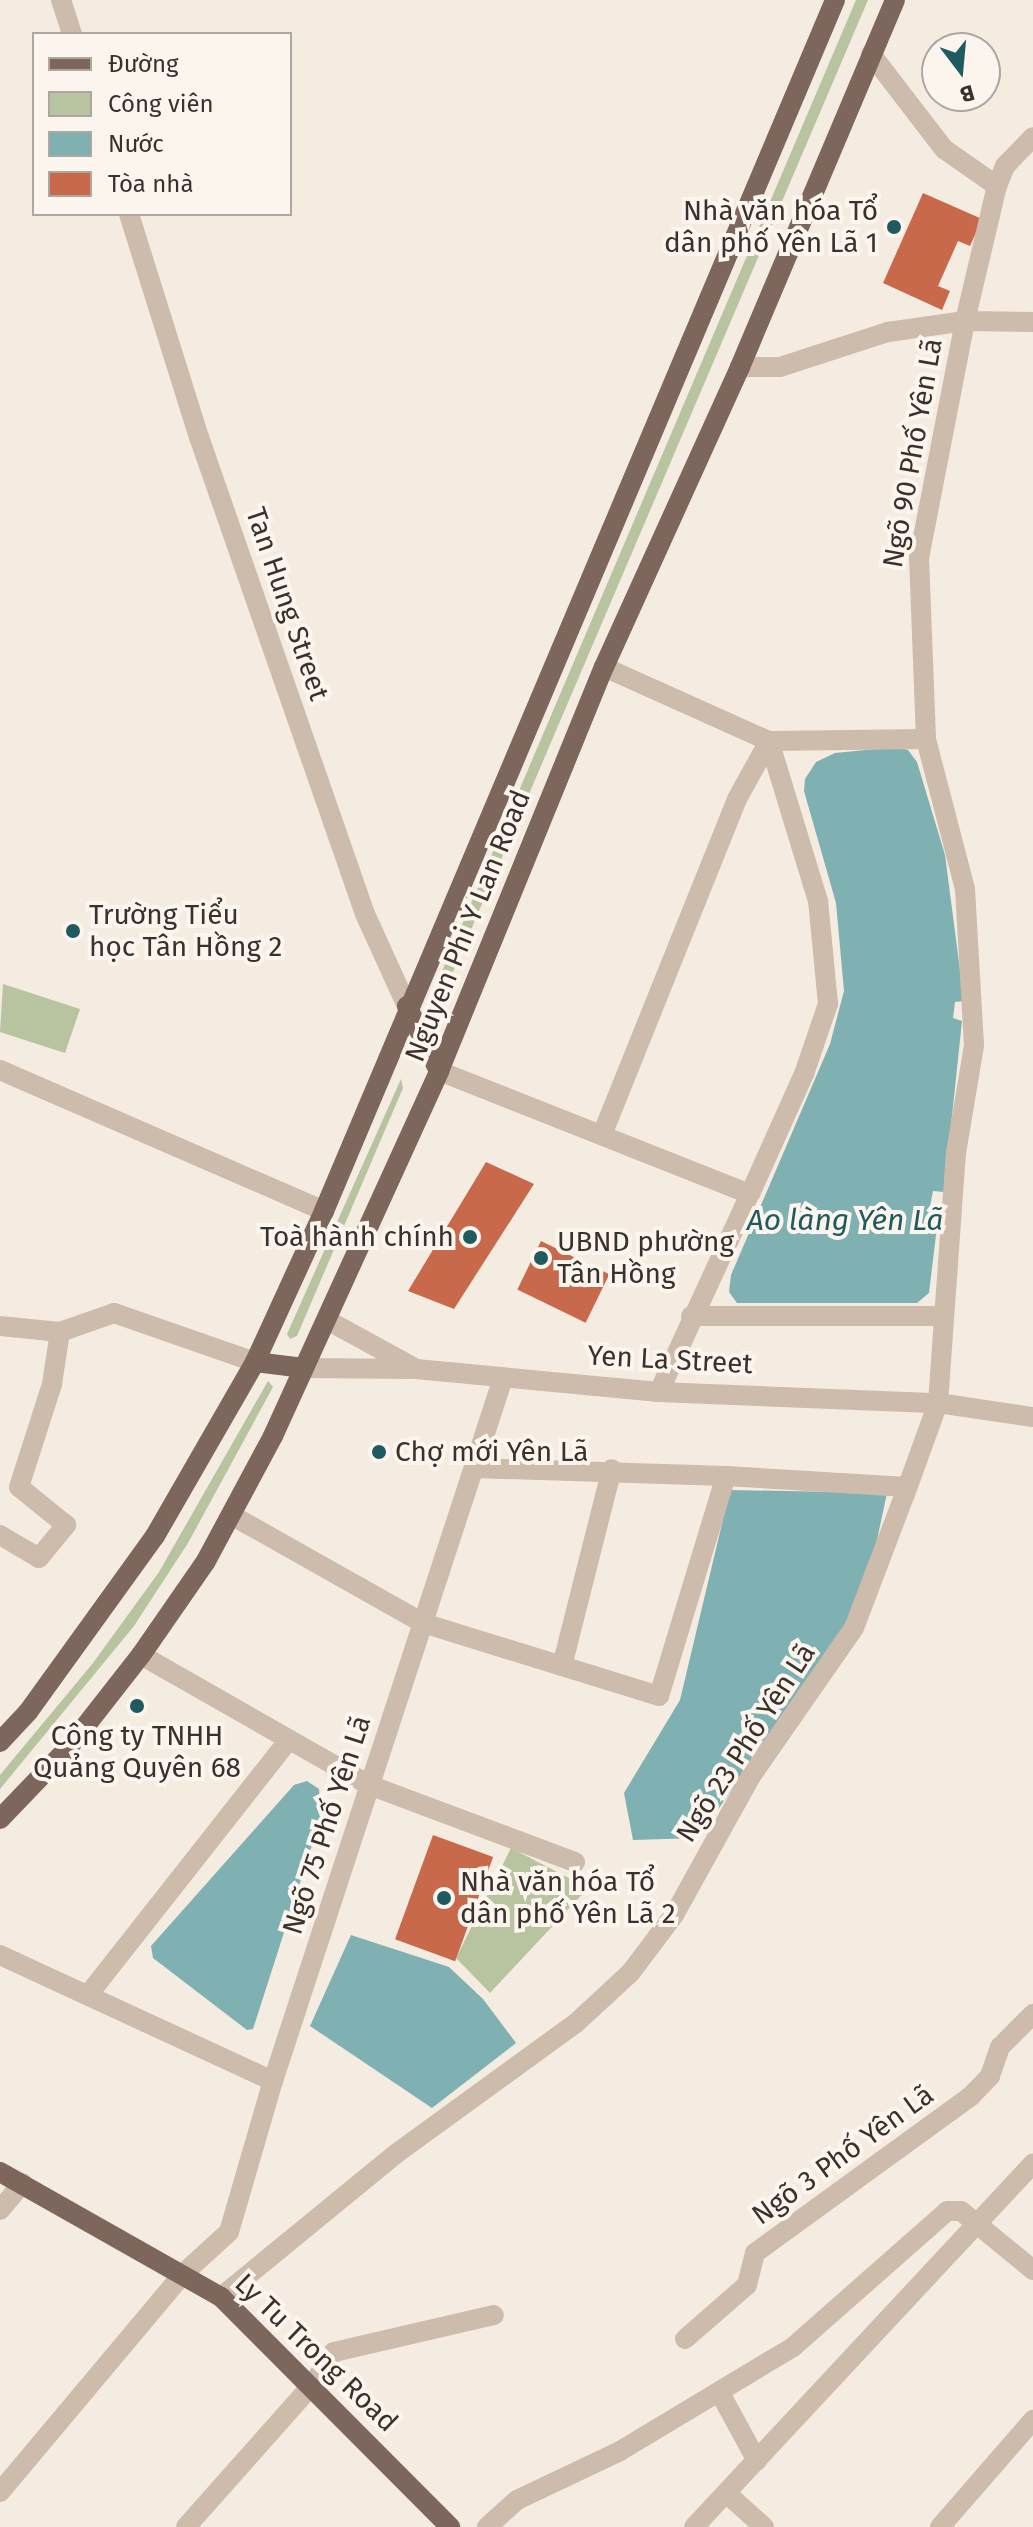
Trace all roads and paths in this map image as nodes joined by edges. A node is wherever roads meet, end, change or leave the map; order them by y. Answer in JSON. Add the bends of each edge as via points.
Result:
{"nodes":[{"id":1,"x":61,"y":0,"type":"edge"},
{"id":2,"x":835,"y":0,"type":"edge"},
{"id":3,"x":895,"y":0,"type":"edge"},
{"id":4,"x":71,"y":32,"type":"edge"},
{"id":5,"x":871,"y":54,"type":"junction"},
{"id":6,"x":1033,"y":137,"type":"edge"},
{"id":7,"x":997,"y":186,"type":"junction"},
{"id":8,"x":130,"y":216,"type":"edge"},
{"id":9,"x":965,"y":321,"type":"junction"},
{"id":10,"x":1033,"y":322,"type":"edge"},
{"id":11,"x":740,"y":367,"type":"junction"},
{"id":12,"x":604,"y":667,"type":"junction"},
{"id":13,"x":926,"y":739,"type":"junction"},
{"id":14,"x":769,"y":741,"type":"junction"},
{"id":15,"x":407,"y":1006,"type":"junction"},
{"id":16,"x":0,"y":1070,"type":"edge"},
{"id":17,"x":439,"y":1071,"type":"junction"},
{"id":18,"x":602,"y":1135,"type":"junction"},
{"id":19,"x":750,"y":1194,"type":"junction"},
{"id":20,"x":324,"y":1211,"type":"junction"},
{"id":21,"x":691,"y":1316,"type":"junction"},
{"id":22,"x":941,"y":1316,"type":"junction"},
{"id":23,"x":327,"y":1320,"type":"junction"},
{"id":24,"x":0,"y":1326,"type":"edge"},
{"id":25,"x":60,"y":1332,"type":"junction"},
{"id":26,"x":255,"y":1362,"type":"junction"},
{"id":27,"x":304,"y":1368,"type":"junction"},
{"id":28,"x":416,"y":1369,"type":"junction"},
{"id":29,"x":503,"y":1378,"type":"junction"},
{"id":30,"x":659,"y":1392,"type":"junction"},
{"id":31,"x":938,"y":1403,"type":"junction"},
{"id":32,"x":1033,"y":1417,"type":"edge"},
{"id":33,"x":474,"y":1468,"type":"junction"},
{"id":34,"x":612,"y":1469,"type":"junction"},
{"id":35,"x":726,"y":1476,"type":"junction"},
{"id":36,"x":907,"y":1487,"type":"junction"},
{"id":37,"x":233,"y":1516,"type":"junction"},
{"id":38,"x":0,"y":1535,"type":"edge"},
{"id":39,"x":423,"y":1623,"type":"junction"},
{"id":40,"x":141,"y":1655,"type":"junction"},
{"id":41,"x":562,"y":1666,"type":"junction"},
{"id":42,"x":1,"y":1740,"type":"edge"},
{"id":43,"x":289,"y":1740,"type":"junction"},
{"id":44,"x":369,"y":1785,"type":"junction"},
{"id":45,"x":0,"y":1819,"type":"edge"},
{"id":46,"x":575,"y":1862,"type":"dead end"},
{"id":47,"x":0,"y":1955,"type":"edge"},
{"id":48,"x":88,"y":1995,"type":"junction"},
{"id":49,"x":1033,"y":2014,"type":"edge"},
{"id":50,"x":273,"y":2081,"type":"junction"},
{"id":51,"x":1033,"y":2164,"type":"edge"},
{"id":52,"x":0,"y":2172,"type":"edge"},
{"id":53,"x":23,"y":2183,"type":"junction"},
{"id":54,"x":0,"y":2210,"type":"edge"},
{"id":55,"x":978,"y":2226,"type":"junction"},
{"id":56,"x":1033,"y":2270,"type":"edge"},
{"id":57,"x":183,"y":2274,"type":"junction"},
{"id":58,"x":221,"y":2297,"type":"junction"},
{"id":59,"x":494,"y":2315,"type":"dead end"},
{"id":60,"x":685,"y":2339,"type":"dead end"},
{"id":61,"x":313,"y":2384,"type":"junction"},
{"id":62,"x":720,"y":2393,"type":"junction"},
{"id":63,"x":1033,"y":2420,"type":"edge"},
{"id":64,"x":757,"y":2461,"type":"junction"},
{"id":65,"x":0,"y":2492,"type":"edge"},
{"id":66,"x":726,"y":2493,"type":"junction"},
{"id":67,"x":191,"y":2525,"type":"edge"},
{"id":68,"x":450,"y":2527,"type":"edge"},
{"id":69,"x":487,"y":2527,"type":"edge"},
{"id":70,"x":694,"y":2527,"type":"edge"},
{"id":71,"x":764,"y":2527,"type":"edge"},
{"id":72,"x":940,"y":2527,"type":"edge"}],
"edges":[{"from":1,"to":4,"type":"street"},
{"from":2,"to":15,"type":"main road","name":"Nguyen Phi Y Lan Road"},
{"from":3,"to":5,"type":"main road","name":"Nguyen Phi Y Lan Road"},
{"from":5,"to":7,"type":"street","via":[[944,149]]},
{"from":5,"to":11,"type":"main road","name":"Nguyen Phi Y Lan Road"},
{"from":6,"to":7,"type":"street","name":"Ngõ 90 Phố Yên Lã","via":[[1005,166]]},
{"from":7,"to":9,"type":"street","name":"Ngõ 90 Phố Yên Lã"},
{"from":8,"to":15,"type":"street","name":"Tan Hung Street","via":[[199,437],[360,900]]},
{"from":9,"to":10,"type":"street"},
{"from":9,"to":11,"type":"street","via":[[848,341],[780,367]]},
{"from":9,"to":13,"type":"street","name":"Ngõ 90 Phố Yên Lã","via":[[919,558]]},
{"from":11,"to":12,"type":"main road","name":"Nguyen Phi Y Lan Road"},
{"from":12,"to":14,"type":"street"},
{"from":12,"to":17,"type":"main road","name":"Nguyen Phi Y Lan Road"},
{"from":13,"to":14,"type":"street"},
{"from":13,"to":22,"type":"street","name":"Ngõ 90 Phố Yên Lã","via":[[965,889],[973,969],[971,1077],[956,1153]]},
{"from":14,"to":18,"type":"street","via":[[737,799]]},
{"from":14,"to":19,"type":"street","via":[[818,901],[828,1004],[804,1074]]},
{"from":15,"to":17,"type":"main road"},
{"from":15,"to":20,"type":"main road","name":"Nguyen Phi Y Lan Road"},
{"from":16,"to":20,"type":"street"},
{"from":17,"to":18,"type":"street"},
{"from":17,"to":23,"type":"main road","name":"Nguyen Phi Y Lan Road"},
{"from":18,"to":19,"type":"street"},
{"from":19,"to":21,"type":"street"},
{"from":20,"to":26,"type":"main road","name":"Nguyen Phi Y Lan Road"},
{"from":21,"to":22,"type":"street"},
{"from":21,"to":30,"type":"street"},
{"from":22,"to":31,"type":"street","name":"Ngõ 90 Phố Yên Lã"},
{"from":23,"to":27,"type":"main road","name":"Nguyen Phi Y Lan Road"},
{"from":23,"to":28,"type":"street"},
{"from":24,"to":25,"type":"street"},
{"from":25,"to":26,"type":"street","via":[[114,1313]]},
{"from":25,"to":38,"type":"street","via":[[52,1384],[19,1487],[66,1525],[39,1558]]},
{"from":26,"to":27,"type":"main road"},
{"from":26,"to":42,"type":"main road","name":"Nguyen Phi Y Lan Road","via":[[155,1536]]},
{"from":27,"to":28,"type":"street","name":"Yen La Street"},
{"from":27,"to":37,"type":"main road","name":"Nguyen Phi Y Lan Road"},
{"from":28,"to":29,"type":"street","name":"Yen La Street"},
{"from":29,"to":30,"type":"street","name":"Yen La Street"},
{"from":29,"to":33,"type":"street","name":"Ngõ 75 Phố Yên Lã"},
{"from":30,"to":31,"type":"street","name":"Yen La Street"},
{"from":31,"to":32,"type":"street","name":"Yen La Street"},
{"from":31,"to":36,"type":"street","name":"Ngõ 23 Phố Yên Lã"},
{"from":33,"to":34,"type":"street"},
{"from":33,"to":39,"type":"street","name":"Ngõ 75 Phố Yên Lã"},
{"from":34,"to":35,"type":"street"},
{"from":34,"to":41,"type":"street"},
{"from":35,"to":36,"type":"street"},
{"from":35,"to":41,"type":"street","via":[[659,1696]]},
{"from":36,"to":58,"type":"street","name":"Ngõ 23 Phố Yên Lã","via":[[854,1628],[751,1776],[674,1915],[631,1972],[576,2023],[397,2153]]},
{"from":37,"to":39,"type":"street"},
{"from":37,"to":40,"type":"main road","name":"Nguyen Phi Y Lan Road"},
{"from":39,"to":41,"type":"street"},
{"from":39,"to":44,"type":"street","name":"Ngõ 75 Phố Yên Lã"},
{"from":40,"to":43,"type":"street"},
{"from":40,"to":45,"type":"main road","name":"Nguyen Phi Y Lan Road","via":[[69,1747]]},
{"from":43,"to":44,"type":"street"},
{"from":43,"to":48,"type":"street"},
{"from":44,"to":46,"type":"street"},
{"from":44,"to":50,"type":"street","name":"Ngõ 75 Phố Yên Lã"},
{"from":47,"to":48,"type":"street"},
{"from":48,"to":50,"type":"street"},
{"from":49,"to":60,"type":"street","name":"Ngõ 3 Phố Yên Lã","via":[[1000,2047],[990,2076],[970,2097],[755,2253],[747,2285]]},
{"from":50,"to":57,"type":"street","name":"Ngõ 75 Phố Yên Lã","via":[[229,2232]]},
{"from":51,"to":55,"type":"street"},
{"from":52,"to":53,"type":"main road","name":"Ly Tu Trong Road"},
{"from":53,"to":54,"type":"street"},
{"from":53,"to":57,"type":"main road","name":"Ly Tu Trong Road"},
{"from":55,"to":56,"type":"street"},
{"from":55,"to":62,"type":"street","via":[[961,2211],[947,2211],[793,2347]]},
{"from":55,"to":64,"type":"street"},
{"from":57,"to":58,"type":"main road","name":"Ly Tu Trong Road"},
{"from":57,"to":65,"type":"street","name":"Ngõ 75 Phố Yên Lã"},
{"from":58,"to":61,"type":"main road","name":"Ly Tu Trong Road"},
{"from":59,"to":61,"type":"street","via":[[346,2345],[334,2352]]},
{"from":61,"to":67,"type":"street"},
{"from":61,"to":68,"type":"main road","name":"Ly Tu Trong Road"},
{"from":62,"to":64,"type":"street"},
{"from":62,"to":69,"type":"street","via":[[620,2451],[517,2500]]},
{"from":63,"to":72,"type":"street"},
{"from":64,"to":66,"type":"street"},
{"from":66,"to":70,"type":"street"},
{"from":66,"to":71,"type":"street"}]}
